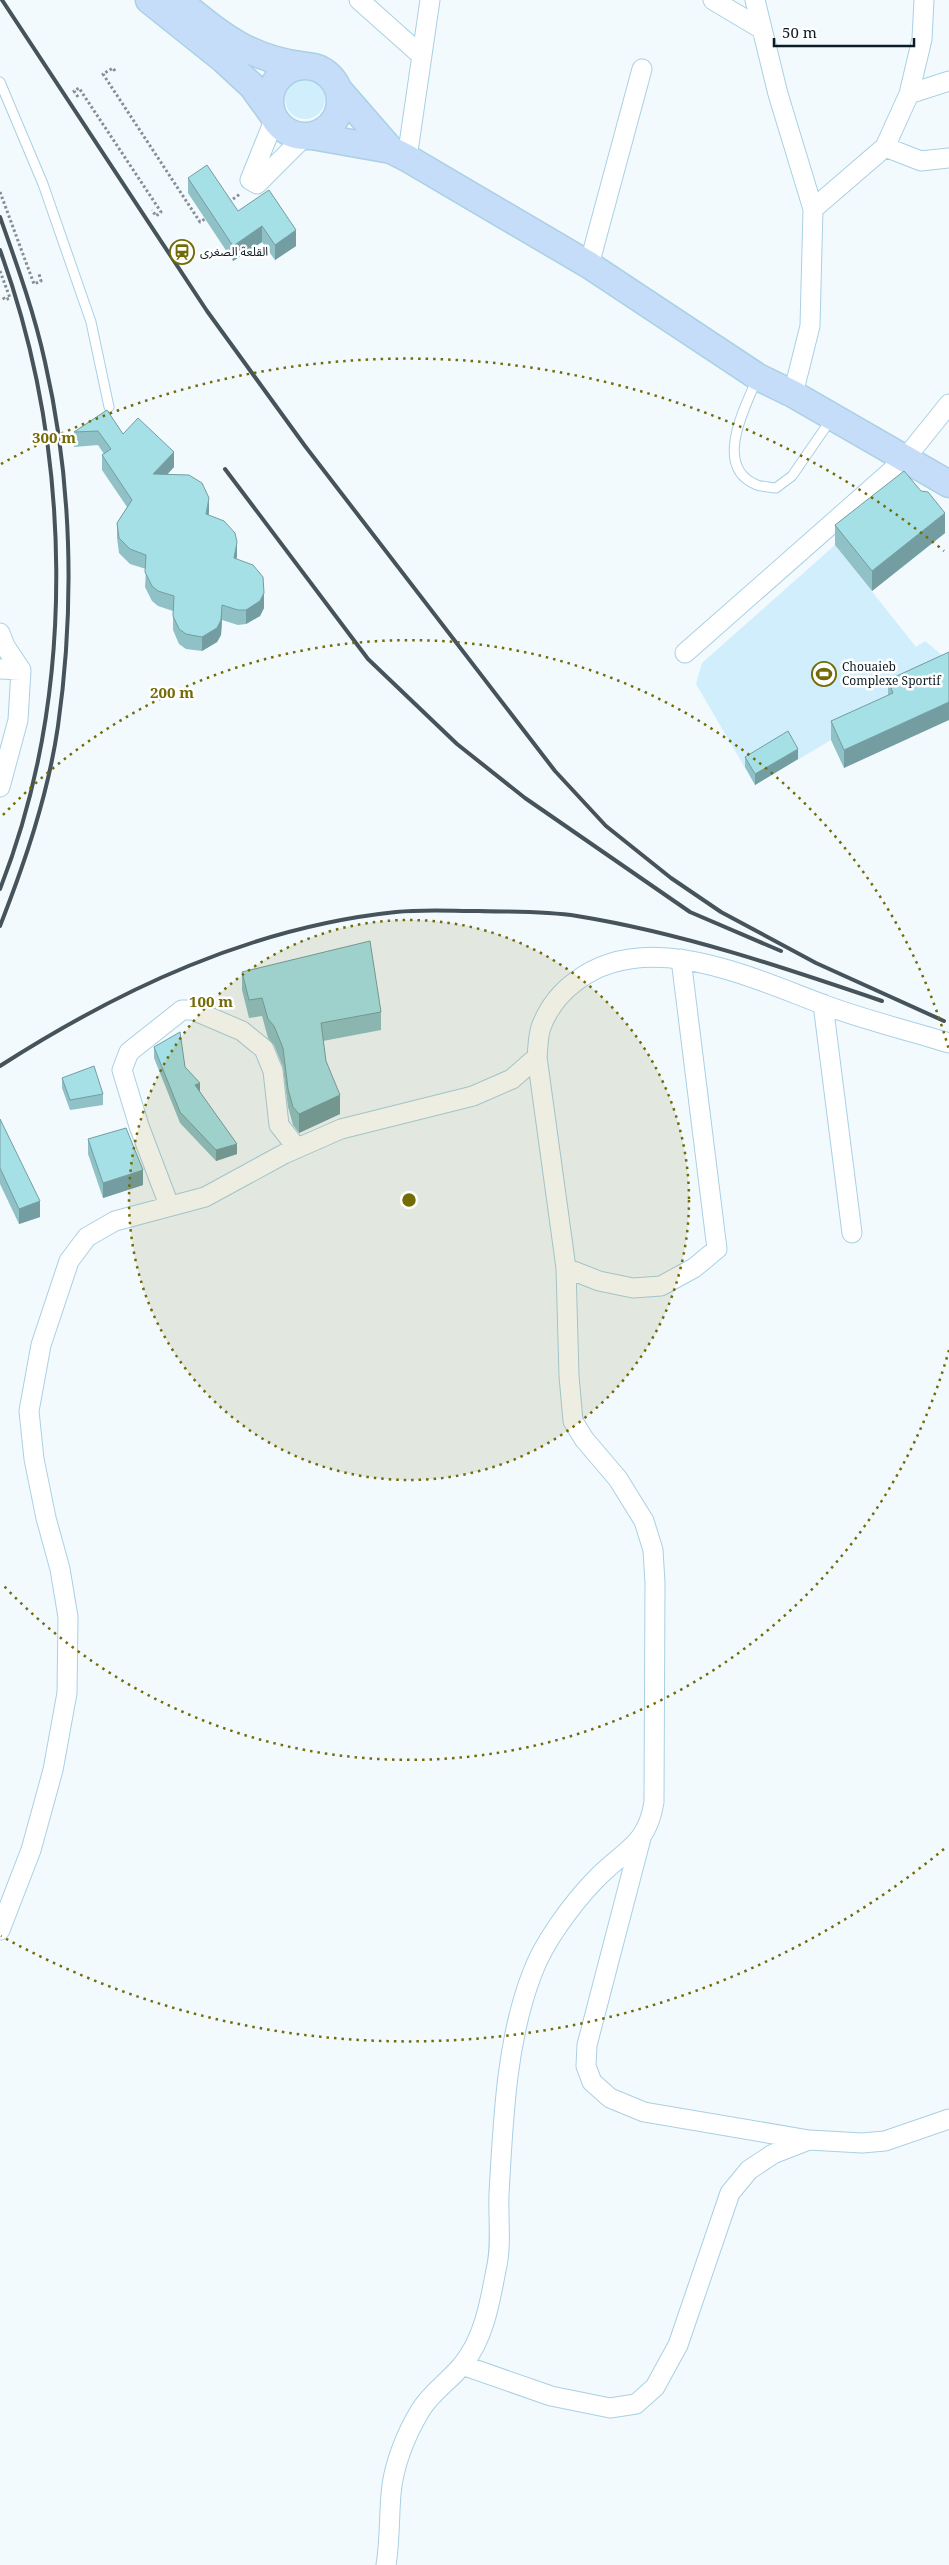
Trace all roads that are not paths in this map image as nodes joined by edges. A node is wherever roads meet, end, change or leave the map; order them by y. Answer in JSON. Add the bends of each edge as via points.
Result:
{"nodes":[{"id":1,"x":149,"y":0,"type":"edge"},
{"id":2,"x":178,"y":0,"type":"edge"},
{"id":3,"x":360,"y":0,"type":"edge"},
{"id":4,"x":430,"y":0,"type":"edge"},
{"id":5,"x":713,"y":0,"type":"edge"},
{"id":6,"x":755,"y":0,"type":"edge"},
{"id":7,"x":924,"y":0,"type":"edge"},
{"id":8,"x":760,"y":28,"type":"junction"},
{"id":9,"x":422,"y":56,"type":"junction"},
{"id":10,"x":306,"y":66,"type":"junction"},
{"id":11,"x":642,"y":69,"type":"dead end"},
{"id":12,"x":949,"y":81,"type":"edge"},
{"id":13,"x":0,"y":82,"type":"edge"},
{"id":14,"x":338,"y":89,"type":"junction"},
{"id":15,"x":909,"y":94,"type":"junction"},
{"id":16,"x":274,"y":116,"type":"junction"},
{"id":17,"x":309,"y":136,"type":"junction"},
{"id":18,"x":885,"y":147,"type":"junction"},
{"id":19,"x":399,"y":154,"type":"junction"},
{"id":20,"x":949,"y":158,"type":"edge"},
{"id":21,"x":813,"y":209,"type":"junction"},
{"id":22,"x":589,"y":265,"type":"junction"},
{"id":23,"x":758,"y":377,"type":"junction"},
{"id":24,"x":793,"y":394,"type":"junction"},
{"id":25,"x":949,"y":404,"type":"edge"},
{"id":26,"x":109,"y":407,"type":"dead end"},
{"id":27,"x":833,"y":417,"type":"junction"},
{"id":28,"x":904,"y":460,"type":"junction"},
{"id":29,"x":949,"y":484,"type":"edge"},
{"id":30,"x":0,"y":633,"type":"edge"},
{"id":31,"x":685,"y":653,"type":"dead end"},
{"id":32,"x":0,"y":669,"type":"edge"},
{"id":33,"x":21,"y":670,"type":"junction"},
{"id":34,"x":0,"y":787,"type":"edge"},
{"id":35,"x":681,"y":959,"type":"junction"},
{"id":36,"x":823,"y":1004,"type":"junction"},
{"id":37,"x":949,"y":1043,"type":"edge"},
{"id":38,"x":537,"y":1057,"type":"junction"},
{"id":39,"x":297,"y":1148,"type":"junction"},
{"id":40,"x":170,"y":1205,"type":"junction"},
{"id":41,"x":852,"y":1233,"type":"dead end"},
{"id":42,"x":566,"y":1268,"type":"junction"},
{"id":43,"x":641,"y":1838,"type":"junction"},
{"id":44,"x":0,"y":1930,"type":"edge"},
{"id":45,"x":949,"y":2119,"type":"edge"},
{"id":46,"x":809,"y":2140,"type":"junction"},
{"id":47,"x":462,"y":2365,"type":"junction"},
{"id":48,"x":386,"y":2565,"type":"edge"}],
"edges":[{"from":1,"to":16,"type":"main road","via":[[224,60],[252,86]]},
{"from":2,"to":10,"type":"main road","via":[[229,40],[251,52],[268,59]]},
{"from":3,"to":9,"type":"street"},
{"from":4,"to":9,"type":"street"},
{"from":5,"to":8,"type":"street"},
{"from":6,"to":8,"type":"street"},
{"from":7,"to":15,"type":"street","via":[[922,39]]},
{"from":8,"to":21,"type":"street"},
{"from":9,"to":19,"type":"street"},
{"from":10,"to":14,"type":"main road","via":[[326,73]]},
{"from":10,"to":16,"type":"main road","via":[[290,70],[276,81],[270,103]]},
{"from":11,"to":22,"type":"street"},
{"from":12,"to":15,"type":"street"},
{"from":13,"to":26,"type":"lane","via":[[43,184],[91,322]]},
{"from":14,"to":17,"type":"main road","via":[[338,113],[332,123],[323,131]]},
{"from":14,"to":19,"type":"main road"},
{"from":15,"to":18,"type":"street"},
{"from":16,"to":17,"type":"main road","via":[[289,132]]},
{"from":16,"to":17,"type":"street","via":[[250,180],[257,184]]},
{"from":17,"to":19,"type":"main road"},
{"from":18,"to":20,"type":"street","via":[[921,160]]},
{"from":18,"to":21,"type":"street"},
{"from":19,"to":22,"type":"main road"},
{"from":21,"to":24,"type":"street","via":[[810,326]]},
{"from":22,"to":23,"type":"main road"},
{"from":23,"to":24,"type":"main road"},
{"from":23,"to":27,"type":"lane","via":[[740,419],[733,453],[739,473],[757,485],[776,488],[792,476]]},
{"from":24,"to":27,"type":"main road"},
{"from":25,"to":28,"type":"street"},
{"from":27,"to":28,"type":"main road"},
{"from":28,"to":29,"type":"main road"},
{"from":28,"to":31,"type":"street"},
{"from":30,"to":33,"type":"street"},
{"from":32,"to":33,"type":"street"},
{"from":33,"to":34,"type":"street","via":[[18,720]]},
{"from":35,"to":36,"type":"street","via":[[776,984]]},
{"from":35,"to":38,"type":"street","via":[[642,957],[610,962],[585,974],[559,994],[541,1027]]},
{"from":35,"to":42,"type":"street","via":[[716,1249],[694,1268],[661,1286],[633,1288],[599,1281]]},
{"from":36,"to":37,"type":"street"},
{"from":36,"to":41,"type":"street"},
{"from":38,"to":39,"type":"street","via":[[512,1079],[473,1096],[341,1129]]},
{"from":38,"to":42,"type":"street"},
{"from":39,"to":40,"type":"street","via":[[205,1197]]},
{"from":39,"to":40,"type":"street","via":[[279,1125],[273,1071],[264,1049],[242,1031],[193,1010],[182,1010],[129,1052],[122,1070],[139,1126]]},
{"from":40,"to":44,"type":"street","via":[[115,1221],[87,1238],[69,1261],[41,1345],[29,1411],[30,1433],[68,1617],[68,1693],[53,1770],[31,1850]]},
{"from":42,"to":43,"type":"street","via":[[573,1422],[634,1500],[653,1550],[654,1802],[647,1831]]},
{"from":43,"to":46,"type":"street","via":[[587,2045],[586,2066],[592,2082],[610,2098],[644,2112]]},
{"from":43,"to":47,"type":"street","via":[[578,1899],[532,1973],[515,2038],[503,2124],[497,2267],[481,2334]]},
{"from":45,"to":46,"type":"street","via":[[885,2141],[862,2144]]},
{"from":46,"to":47,"type":"street","via":[[773,2154],[749,2170],[730,2193],[678,2345],[655,2387],[636,2404],[610,2408],[551,2396]]},
{"from":47,"to":48,"type":"street","via":[[429,2398],[401,2454],[391,2493]]}]}
